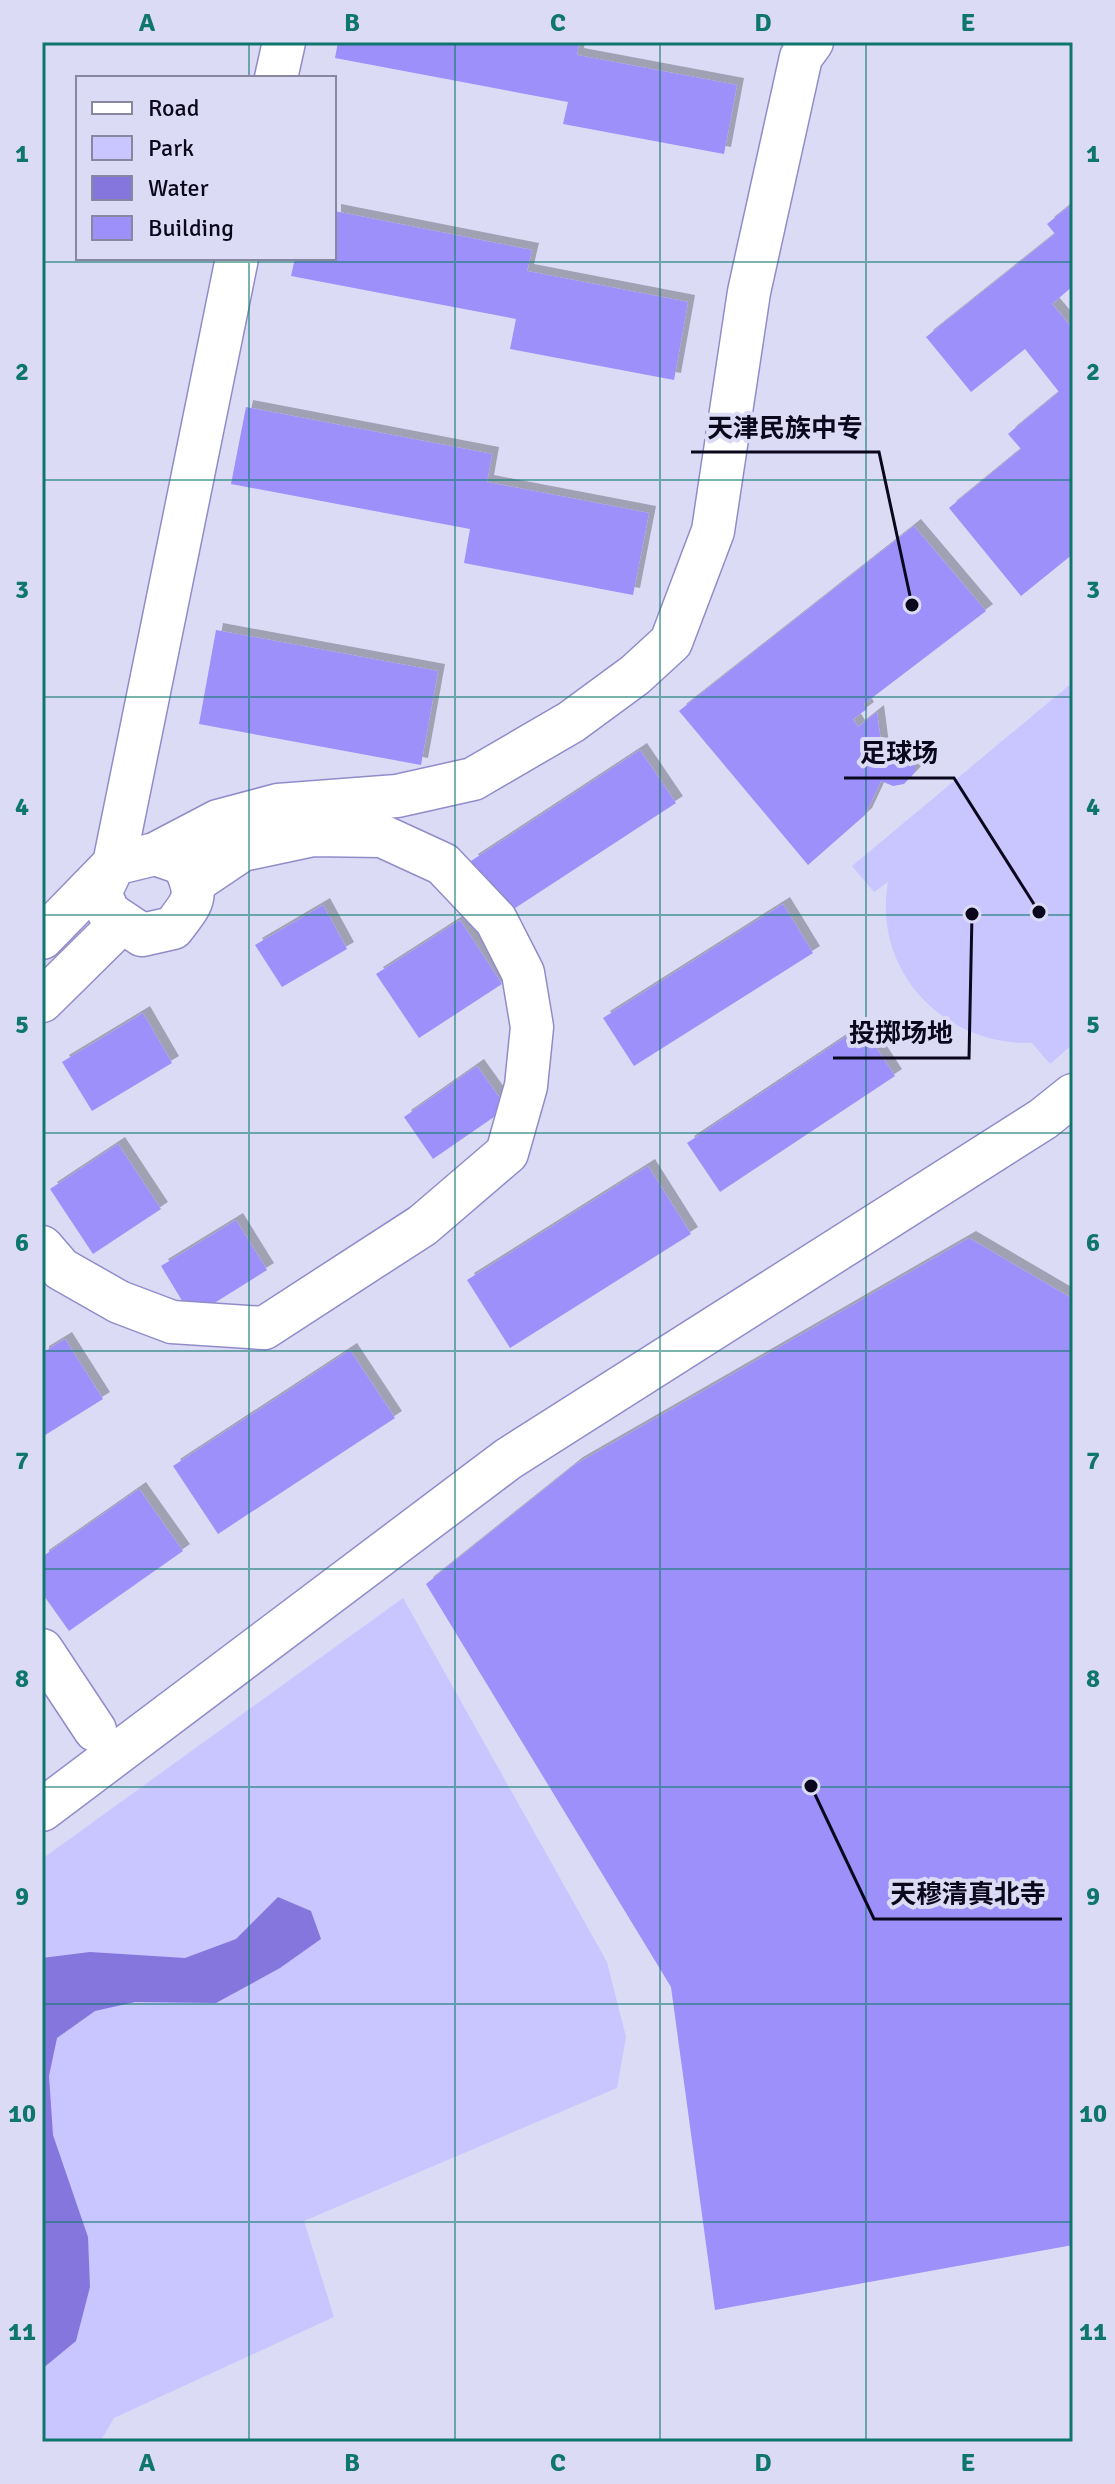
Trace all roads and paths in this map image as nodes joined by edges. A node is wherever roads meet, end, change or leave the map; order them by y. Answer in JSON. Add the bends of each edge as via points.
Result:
{"nodes":[{"id":1,"x":284,"y":42,"type":"edge"},
{"id":2,"x":812,"y":42,"type":"edge"},
{"id":3,"x":276,"y":76,"type":"edge"},
{"id":4,"x":237,"y":260,"type":"edge"},
{"id":5,"x":155,"y":854,"type":"junction"},
{"id":6,"x":114,"y":864,"type":"junction"},
{"id":7,"x":193,"y":883,"type":"junction"},
{"id":8,"x":121,"y":923,"type":"junction"},
{"id":9,"x":42,"y":938,"type":"edge"},
{"id":10,"x":42,"y":1001,"type":"edge"},
{"id":11,"x":1073,"y":1095,"type":"edge"},
{"id":12,"x":42,"y":1247,"type":"edge"},
{"id":13,"x":42,"y":1650,"type":"edge"},
{"id":14,"x":95,"y":1730,"type":"dead end"},
{"id":15,"x":42,"y":1810,"type":"edge"}],
"edges":[{"from":1,"to":3,"type":"lane"},
{"from":2,"to":5,"type":"lane","via":[[801,57],[749,292],[713,531],[671,642],[571,722],[473,779],[397,796],[278,805],[218,821]]},
{"from":4,"to":6,"type":"lane"},
{"from":5,"to":6,"type":"lane"},
{"from":5,"to":7,"type":"lane","via":[[184,864]]},
{"from":6,"to":8,"type":"lane","via":[[100,893],[109,913]]},
{"from":6,"to":9,"type":"lane"},
{"from":7,"to":8,"type":"lane","via":[[193,901],[173,928],[142,935]]},
{"from":7,"to":12,"type":"lane","via":[[242,850],[313,835],[382,836],[443,864],[496,920],[523,973],[532,1027],[526,1086],[507,1153],[423,1225],[264,1328],[172,1322],[119,1302],[61,1269]]},
{"from":8,"to":10,"type":"lane"},
{"from":11,"to":15,"type":"lane","via":[[508,1459]]},
{"from":13,"to":14,"type":"lane"}]}
